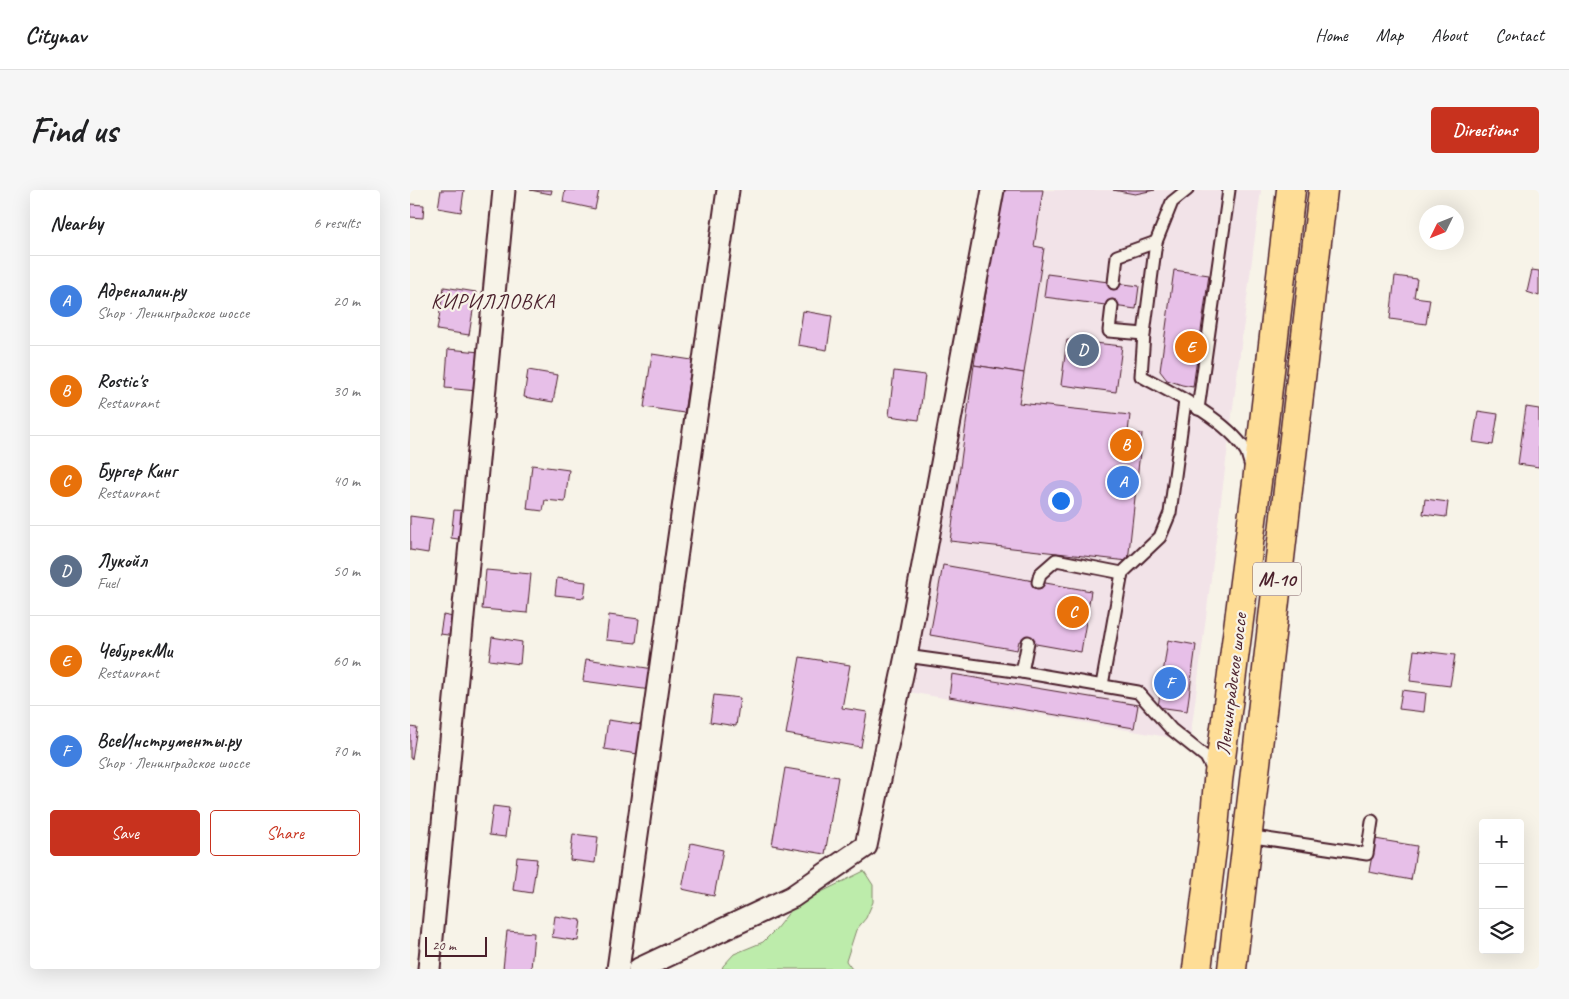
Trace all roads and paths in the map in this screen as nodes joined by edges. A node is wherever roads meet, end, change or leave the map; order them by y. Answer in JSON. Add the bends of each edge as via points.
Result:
{"nodes":[{"id":1,"x":504,"y":190,"type":"edge"},
{"id":2,"x":728,"y":190,"type":"edge"},
{"id":3,"x":993,"y":190,"type":"edge"},
{"id":4,"x":1187,"y":190,"type":"edge"},
{"id":5,"x":1230,"y":190,"type":"edge"},
{"id":6,"x":1291,"y":190,"type":"edge"},
{"id":7,"x":1323,"y":190,"type":"edge"},
{"id":8,"x":1156,"y":242,"type":"junction"},
{"id":9,"x":1114,"y":283,"type":"dead end"},
{"id":10,"x":1112,"y":306,"type":"dead end"},
{"id":11,"x":1144,"y":334,"type":"junction"},
{"id":12,"x":1185,"y":401,"type":"junction"},
{"id":13,"x":1198,"y":409,"type":"junction"},
{"id":14,"x":1257,"y":482,"type":"junction"},
{"id":15,"x":1122,"y":573,"type":"junction"},
{"id":16,"x":1038,"y":582,"type":"dead end"},
{"id":17,"x":1028,"y":642,"type":"dead end"},
{"id":18,"x":906,"y":656,"type":"junction"},
{"id":19,"x":1022,"y":672,"type":"junction"},
{"id":20,"x":1102,"y":685,"type":"junction"},
{"id":21,"x":1218,"y":780,"type":"junction"},
{"id":22,"x":1372,"y":821,"type":"dead end"},
{"id":23,"x":1247,"y":836,"type":"junction"},
{"id":24,"x":1191,"y":965,"type":"edge"},
{"id":25,"x":429,"y":969,"type":"edge"},
{"id":26,"x":618,"y":969,"type":"edge"},
{"id":27,"x":639,"y":969,"type":"edge"},
{"id":28,"x":1232,"y":969,"type":"edge"}],
"edges":[{"from":1,"to":25,"type":"street"},
{"from":2,"to":26,"type":"street"},
{"from":3,"to":18,"type":"street"},
{"from":4,"to":8,"type":"lane","via":[[1172,202]]},
{"from":5,"to":13,"type":"lane"},
{"from":6,"to":14,"type":"highway","name":"Ленинградское шоссе","number":"М-10"},
{"from":7,"to":23,"type":"highway","name":"Ленинградское шоссе","number":"М-10"},
{"from":8,"to":9,"type":"lane","via":[[1117,256]]},
{"from":8,"to":11,"type":"lane"},
{"from":10,"to":11,"type":"lane","via":[[1110,331]]},
{"from":11,"to":12,"type":"lane","via":[[1141,376]]},
{"from":12,"to":13,"type":"lane"},
{"from":12,"to":15,"type":"lane","via":[[1170,513],[1160,537]]},
{"from":13,"to":14,"type":"lane","via":[[1223,425],[1246,451]]},
{"from":14,"to":21,"type":"highway","name":"Ленинградское шоссе","number":"М-10"},
{"from":15,"to":16,"type":"lane","via":[[1056,560],[1040,574]]},
{"from":15,"to":20,"type":"lane"},
{"from":17,"to":19,"type":"lane"},
{"from":18,"to":19,"type":"lane"},
{"from":18,"to":27,"type":"street","via":[[866,846],[792,897]]},
{"from":19,"to":20,"type":"lane"},
{"from":20,"to":21,"type":"lane","via":[[1138,692],[1171,729],[1206,757]]},
{"from":21,"to":24,"type":"highway","name":"Ленинградское шоссе","number":"М-10","via":[[1201,937]]},
{"from":22,"to":23,"type":"lane","via":[[1367,854]]},
{"from":23,"to":28,"type":"highway","name":"Ленинградское шоссе","number":"М-10"}]}
